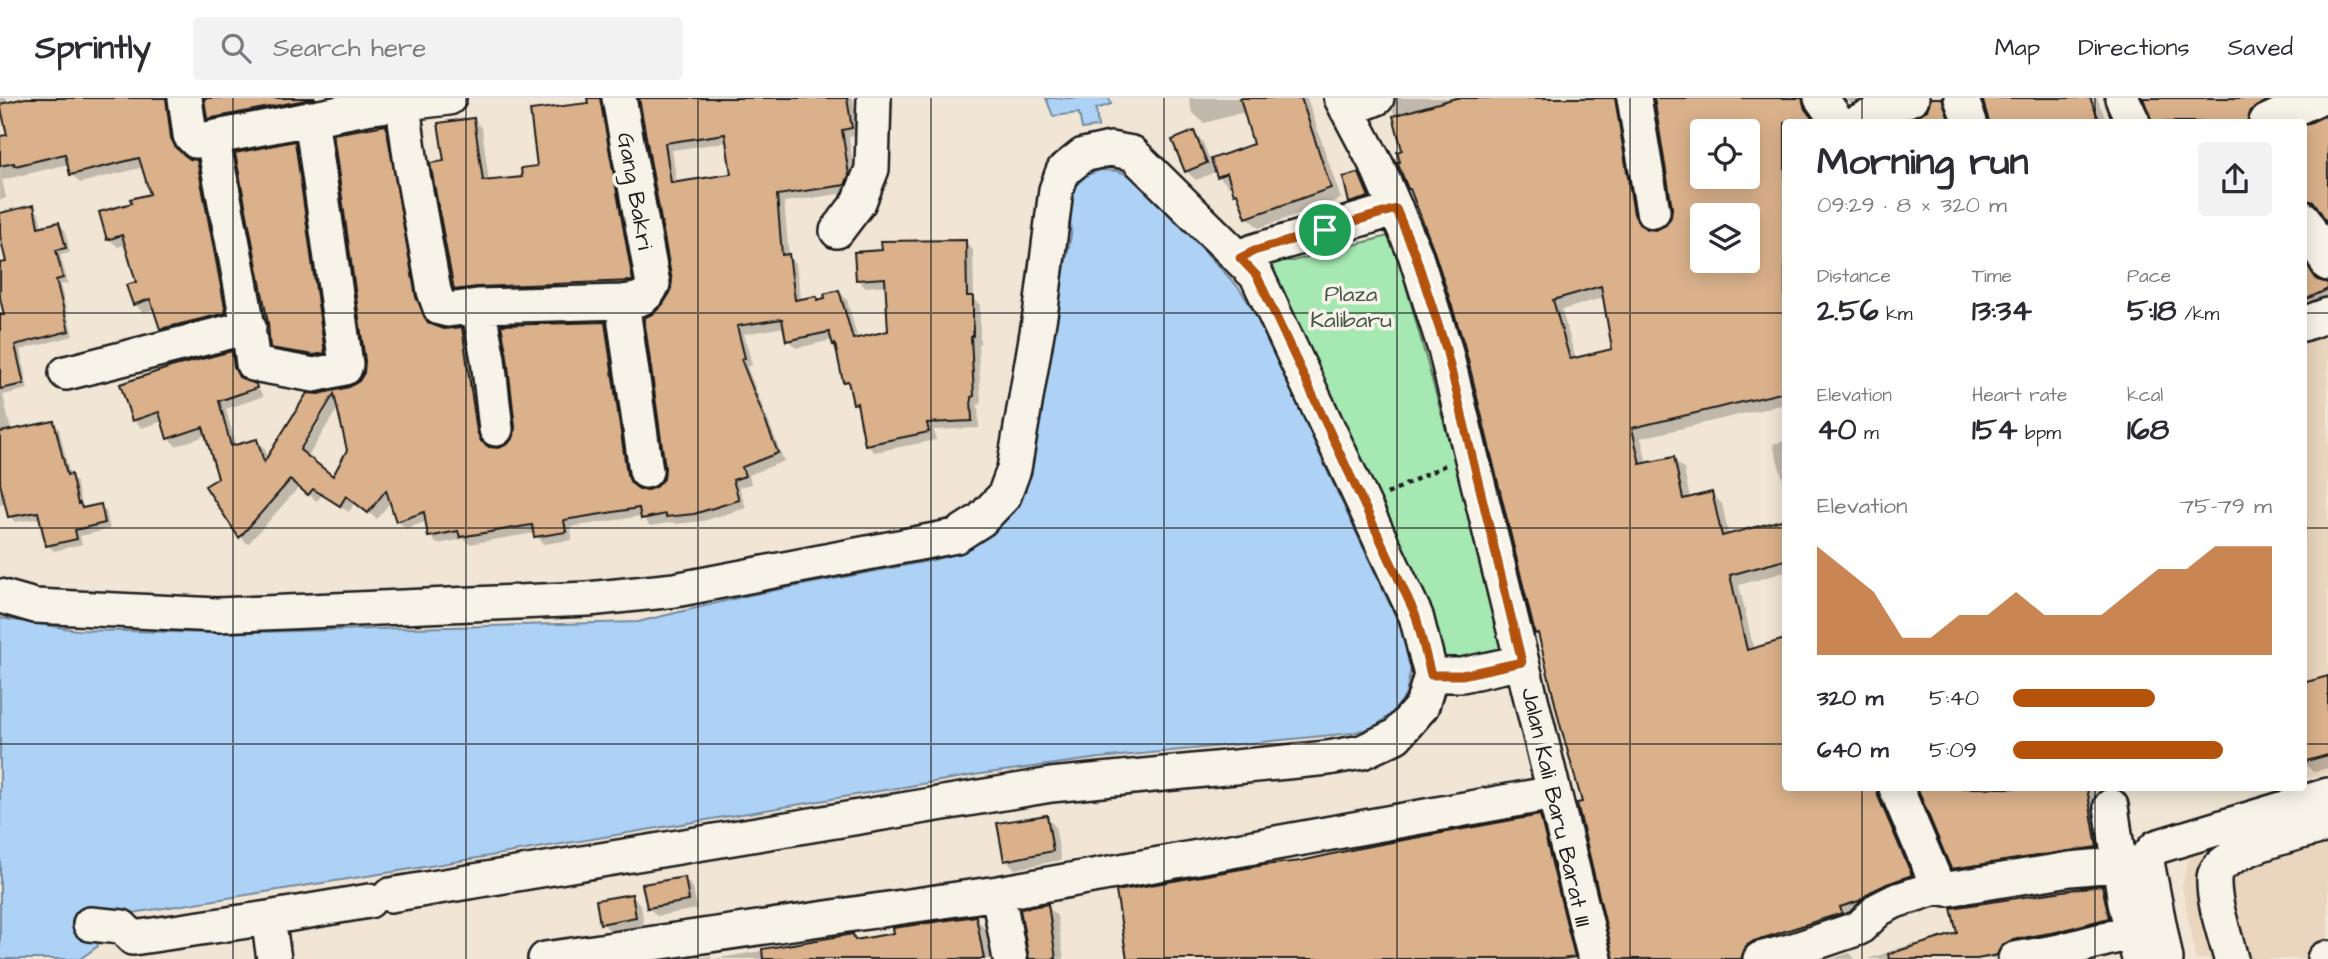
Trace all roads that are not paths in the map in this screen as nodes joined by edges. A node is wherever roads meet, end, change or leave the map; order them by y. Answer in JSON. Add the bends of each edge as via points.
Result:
{"nodes":[{"id":1,"x":185,"y":98,"type":"edge"},
{"id":2,"x":449,"y":98,"type":"edge"},
{"id":3,"x":620,"y":98,"type":"edge"},
{"id":4,"x":874,"y":98,"type":"edge"},
{"id":5,"x":1634,"y":98,"type":"edge"},
{"id":6,"x":1821,"y":98,"type":"edge"},
{"id":7,"x":1912,"y":98,"type":"edge"},
{"id":8,"x":1961,"y":98,"type":"edge"},
{"id":9,"x":2122,"y":98,"type":"edge"},
{"id":10,"x":2318,"y":98,"type":"edge"},
{"id":11,"x":403,"y":101,"type":"edge"},
{"id":12,"x":1355,"y":102,"type":"edge"},
{"id":13,"x":311,"y":118,"type":"junction"},
{"id":14,"x":1836,"y":119,"type":"edge"},
{"id":15,"x":1864,"y":119,"type":"edge"},
{"id":16,"x":1969,"y":119,"type":"edge"},
{"id":17,"x":2132,"y":119,"type":"edge"},
{"id":18,"x":2272,"y":119,"type":"edge"},
{"id":19,"x":213,"y":139,"type":"junction"},
{"id":20,"x":1396,"y":209,"type":"junction"},
{"id":21,"x":1653,"y":211,"type":"dead end"},
{"id":22,"x":2307,"y":225,"type":"edge"},
{"id":23,"x":836,"y":231,"type":"dead end"},
{"id":24,"x":1240,"y":258,"type":"junction"},
{"id":25,"x":2328,"y":264,"type":"edge"},
{"id":26,"x":622,"y":302,"type":"junction"},
{"id":27,"x":478,"y":306,"type":"junction"},
{"id":28,"x":2328,"y":316,"type":"edge"},
{"id":29,"x":2307,"y":323,"type":"edge"},
{"id":30,"x":249,"y":327,"type":"junction"},
{"id":31,"x":65,"y":373,"type":"dead end"},
{"id":32,"x":496,"y":429,"type":"dead end"},
{"id":33,"x":646,"y":471,"type":"dead end"},
{"id":34,"x":0,"y":596,"type":"edge"},
{"id":35,"x":1522,"y":662,"type":"junction"},
{"id":36,"x":1431,"y":675,"type":"junction"},
{"id":37,"x":1897,"y":791,"type":"edge"},
{"id":38,"x":1554,"y":793,"type":"junction"},
{"id":39,"x":2328,"y":795,"type":"edge"},
{"id":40,"x":2111,"y":806,"type":"dead end"},
{"id":41,"x":2328,"y":825,"type":"edge"},
{"id":42,"x":2133,"y":863,"type":"junction"},
{"id":43,"x":1938,"y":887,"type":"junction"},
{"id":44,"x":998,"y":893,"type":"junction"},
{"id":45,"x":268,"y":918,"type":"junction"},
{"id":46,"x":90,"y":924,"type":"dead end"},
{"id":47,"x":743,"y":945,"type":"edge"},
{"id":48,"x":2136,"y":946,"type":"edge"},
{"id":49,"x":640,"y":952,"type":"edge"},
{"id":50,"x":274,"y":959,"type":"edge"},
{"id":51,"x":545,"y":959,"type":"edge"},
{"id":52,"x":1010,"y":959,"type":"edge"},
{"id":53,"x":1595,"y":959,"type":"edge"},
{"id":54,"x":1760,"y":959,"type":"edge"},
{"id":55,"x":2015,"y":959,"type":"edge"},
{"id":56,"x":2166,"y":959,"type":"edge"},
{"id":57,"x":2231,"y":959,"type":"edge"}],
"edges":[{"from":1,"to":19,"type":"street","via":[[193,139]]},
{"from":2,"to":11,"type":"street"},
{"from":3,"to":26,"type":"street","name":"Gang Bakri","via":[[653,284],[640,299]]},
{"from":4,"to":23,"type":"street","via":[[872,169],[859,202]]},
{"from":5,"to":21,"type":"street"},
{"from":6,"to":14,"type":"street"},
{"from":7,"to":15,"type":"street"},
{"from":8,"to":16,"type":"street"},
{"from":9,"to":17,"type":"street"},
{"from":10,"to":18,"type":"street"},
{"from":11,"to":13,"type":"street"},
{"from":11,"to":27,"type":"street","via":[[436,301],[447,310]]},
{"from":12,"to":20,"type":"street","name":"Jalan Kali Baru Barat III"},
{"from":13,"to":19,"type":"street"},
{"from":13,"to":30,"type":"street","via":[[346,366],[314,375],[260,367],[253,364]]},
{"from":19,"to":30,"type":"street"},
{"from":20,"to":24,"type":"street"},
{"from":20,"to":35,"type":"street","name":"Jalan Kali Baru Barat III","via":[[1446,349]]},
{"from":22,"to":25,"type":"street"},
{"from":24,"to":34,"type":"street","via":[[1132,153],[1110,149],[1083,155],[1063,171],[1056,190],[1014,469],[1004,496],[981,520],[956,536],[675,590],[588,599],[217,615],[35,606]]},
{"from":24,"to":36,"type":"street","via":[[1257,276],[1416,616]]},
{"from":26,"to":27,"type":"street"},
{"from":26,"to":33,"type":"street"},
{"from":27,"to":32,"type":"street"},
{"from":28,"to":29,"type":"street"},
{"from":30,"to":31,"type":"street"},
{"from":35,"to":36,"type":"street","via":[[1462,675]]},
{"from":35,"to":38,"type":"street","name":"Jalan Kali Baru Barat III"},
{"from":36,"to":45,"type":"street","via":[[1422,706],[1396,736],[1362,752],[1051,785]]},
{"from":37,"to":43,"type":"street"},
{"from":38,"to":44,"type":"street"},
{"from":38,"to":53,"type":"street","name":"Jalan Kali Baru Barat III"},
{"from":39,"to":42,"type":"street","via":[[2156,847]]},
{"from":40,"to":42,"type":"street"},
{"from":41,"to":57,"type":"street","via":[[2279,837],[2218,866],[2213,876],[2216,898]]},
{"from":42,"to":43,"type":"street"},
{"from":42,"to":48,"type":"street","via":[[2125,902]]},
{"from":42,"to":56,"type":"street"},
{"from":43,"to":54,"type":"street","via":[[1879,909],[1859,928]]},
{"from":44,"to":47,"type":"street"},
{"from":44,"to":52,"type":"street"},
{"from":45,"to":46,"type":"street","via":[[133,938],[122,927]]},
{"from":45,"to":50,"type":"street"},
{"from":47,"to":49,"type":"street"},
{"from":48,"to":55,"type":"street"},
{"from":49,"to":51,"type":"street"}]}
